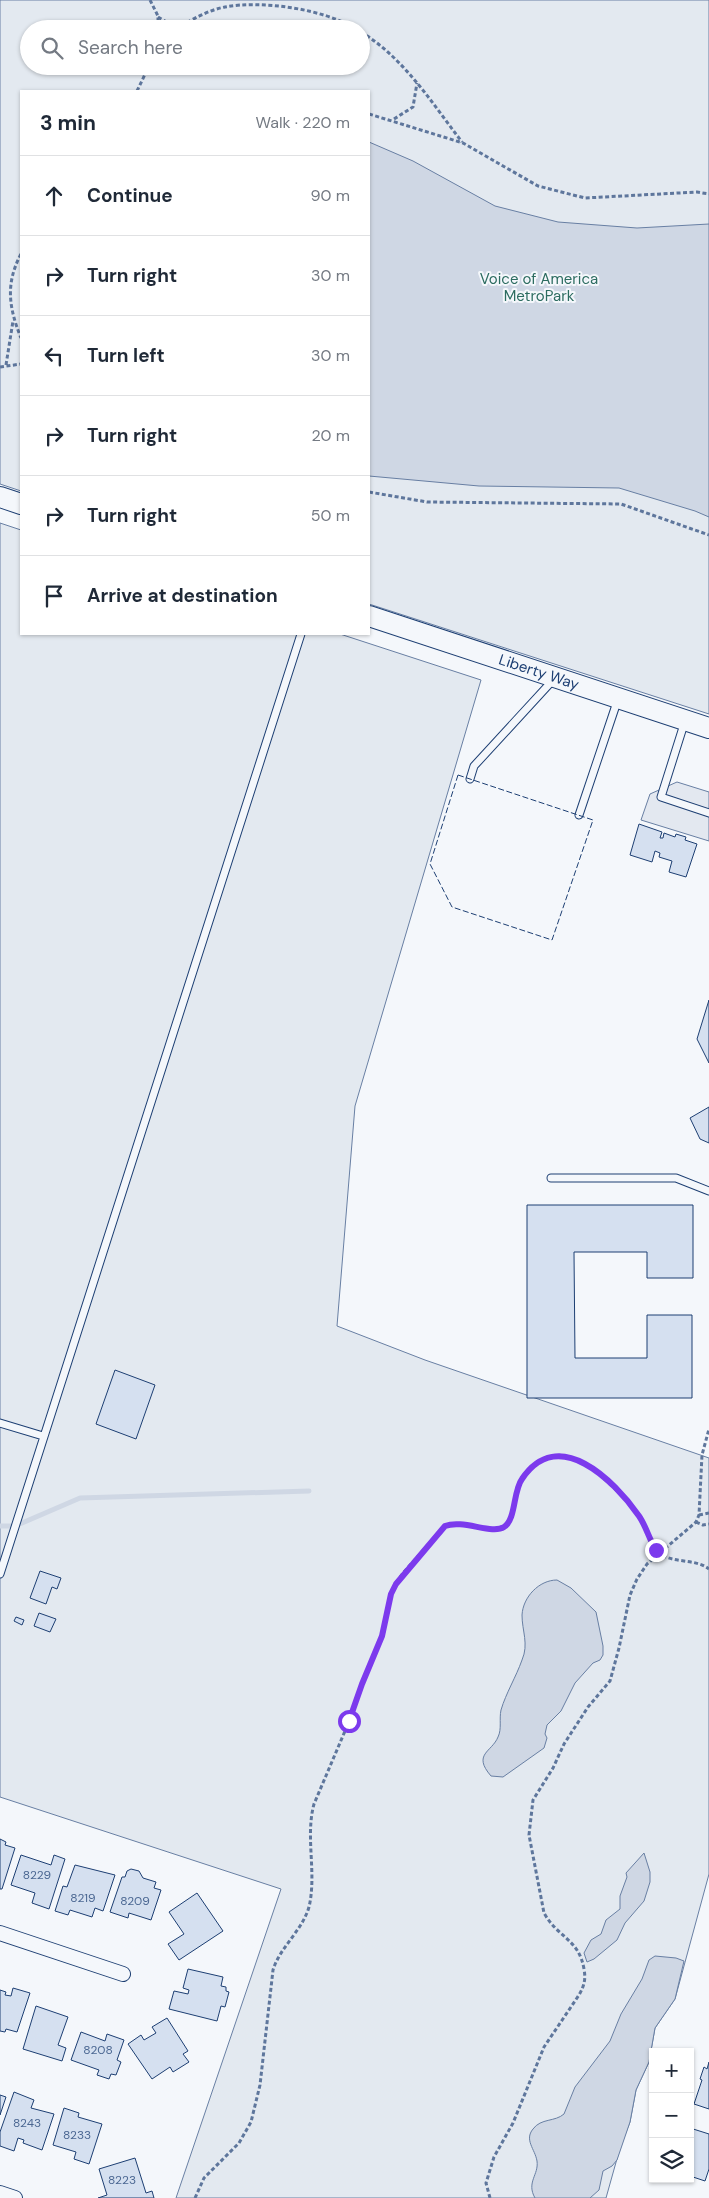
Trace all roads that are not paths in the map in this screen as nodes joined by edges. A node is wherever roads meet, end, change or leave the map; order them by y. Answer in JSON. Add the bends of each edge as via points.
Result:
{"nodes":[{"id":1,"x":0,"y":497,"type":"edge"},
{"id":2,"x":20,"y":504,"type":"edge"},
{"id":3,"x":370,"y":616,"type":"edge"},
{"id":4,"x":301,"y":635,"type":"edge"},
{"id":5,"x":555,"y":678,"type":"junction"},
{"id":6,"x":618,"y":698,"type":"junction"},
{"id":7,"x":685,"y":720,"type":"junction"},
{"id":8,"x":709,"y":728,"type":"edge"},
{"id":9,"x":470,"y":779,"type":"dead end"},
{"id":10,"x":709,"y":813,"type":"edge"},
{"id":11,"x":579,"y":816,"type":"dead end"},
{"id":12,"x":551,"y":1178,"type":"dead end"},
{"id":13,"x":709,"y":1191,"type":"edge"},
{"id":14,"x":0,"y":1423,"type":"edge"},
{"id":15,"x":44,"y":1436,"type":"junction"},
{"id":16,"x":0,"y":1574,"type":"edge"},
{"id":17,"x":0,"y":1933,"type":"edge"},
{"id":18,"x":123,"y":1974,"type":"dead end"},
{"id":19,"x":0,"y":2193,"type":"edge"},
{"id":20,"x":15,"y":2198,"type":"edge"}],
"edges":[{"from":1,"to":2,"type":"main road"},
{"from":3,"to":5,"type":"main road","name":"Liberty Way"},
{"from":4,"to":15,"type":"lane"},
{"from":5,"to":6,"type":"main road","name":"Liberty Way"},
{"from":5,"to":9,"type":"lane","via":[[474,766]]},
{"from":6,"to":7,"type":"main road","name":"Liberty Way"},
{"from":6,"to":11,"type":"lane"},
{"from":7,"to":8,"type":"main road","name":"Liberty Way"},
{"from":7,"to":10,"type":"lane","via":[[661,797]]},
{"from":12,"to":13,"type":"lane","via":[[676,1178]]},
{"from":14,"to":15,"type":"lane"},
{"from":15,"to":16,"type":"lane"},
{"from":17,"to":18,"type":"street"},
{"from":19,"to":20,"type":"street"}]}
